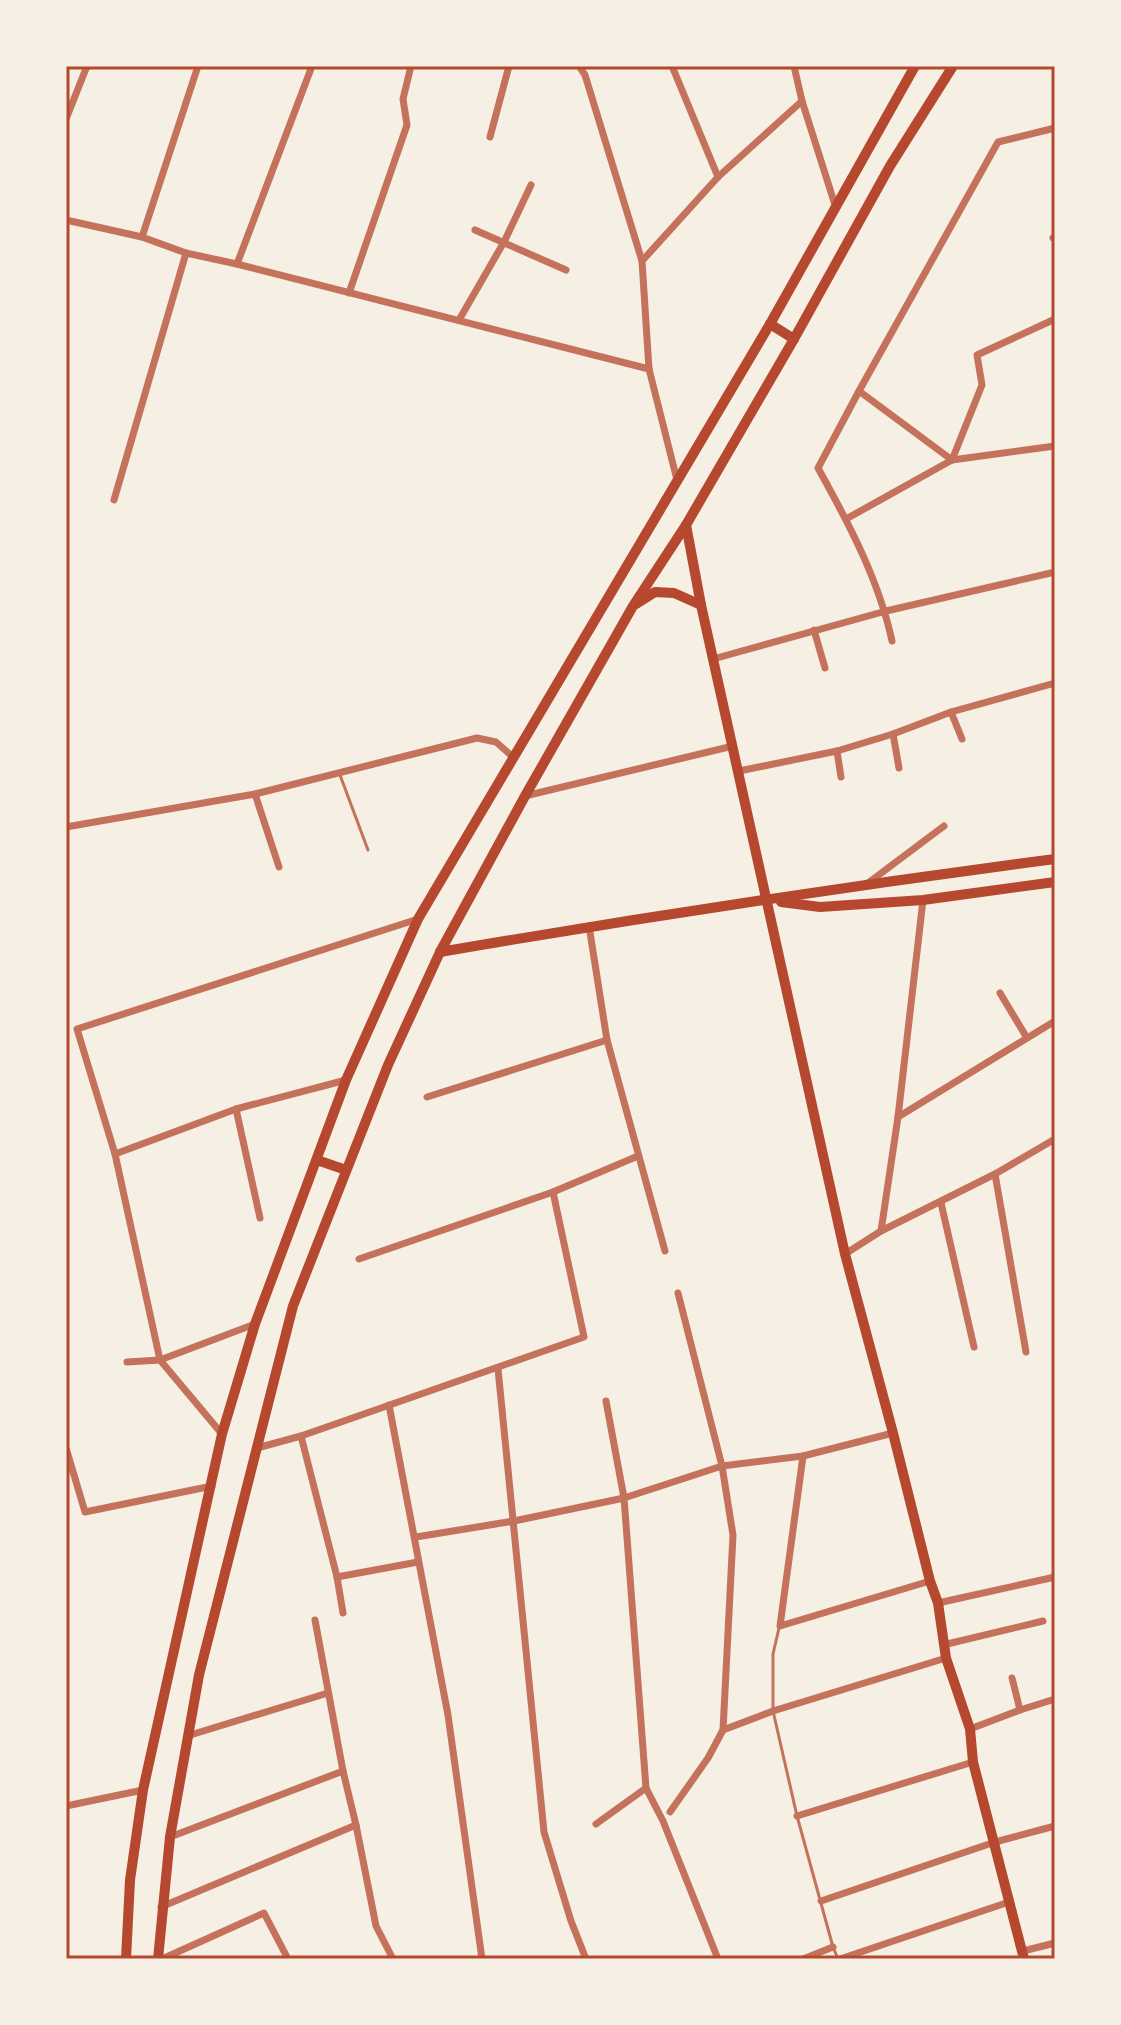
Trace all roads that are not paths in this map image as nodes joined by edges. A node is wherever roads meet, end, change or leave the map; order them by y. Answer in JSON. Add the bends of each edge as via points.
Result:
{"nodes":[{"id":1,"x":87,"y":66,"type":"edge"},
{"id":2,"x":198,"y":66,"type":"edge"},
{"id":3,"x":312,"y":66,"type":"edge"},
{"id":4,"x":411,"y":66,"type":"edge"},
{"id":5,"x":509,"y":66,"type":"edge"},
{"id":6,"x":579,"y":66,"type":"edge"},
{"id":7,"x":672,"y":66,"type":"edge"},
{"id":8,"x":794,"y":66,"type":"edge"},
{"id":9,"x":915,"y":66,"type":"edge"},
{"id":10,"x":953,"y":66,"type":"edge"},
{"id":11,"x":802,"y":101,"type":"junction"},
{"id":12,"x":66,"y":119,"type":"edge"},
{"id":13,"x":1055,"y":128,"type":"edge"},
{"id":14,"x":490,"y":137,"type":"dead end"},
{"id":15,"x":718,"y":177,"type":"junction"},
{"id":16,"x":531,"y":185,"type":"dead end"},
{"id":17,"x":836,"y":208,"type":"junction"},
{"id":18,"x":67,"y":224,"type":"edge"},
{"id":19,"x":475,"y":230,"type":"dead end"},
{"id":20,"x":142,"y":237,"type":"junction"},
{"id":21,"x":504,"y":242,"type":"junction"},
{"id":22,"x":186,"y":253,"type":"junction"},
{"id":23,"x":642,"y":261,"type":"junction"},
{"id":24,"x":237,"y":264,"type":"junction"},
{"id":25,"x":566,"y":270,"type":"dead end"},
{"id":26,"x":349,"y":293,"type":"junction"},
{"id":27,"x":1055,"y":319,"type":"edge"},
{"id":28,"x":459,"y":320,"type":"junction"},
{"id":29,"x":770,"y":324,"type":"junction"},
{"id":30,"x":794,"y":339,"type":"junction"},
{"id":31,"x":649,"y":369,"type":"junction"},
{"id":32,"x":859,"y":391,"type":"junction"},
{"id":33,"x":1055,"y":446,"type":"edge"},
{"id":34,"x":952,"y":460,"type":"junction"},
{"id":35,"x":677,"y":480,"type":"junction"},
{"id":36,"x":114,"y":500,"type":"dead end"},
{"id":37,"x":846,"y":519,"type":"junction"},
{"id":38,"x":686,"y":525,"type":"junction"},
{"id":39,"x":1055,"y":572,"type":"edge"},
{"id":40,"x":701,"y":605,"type":"junction"},
{"id":41,"x":633,"y":606,"type":"junction"},
{"id":42,"x":886,"y":611,"type":"junction"},
{"id":43,"x":814,"y":630,"type":"junction"},
{"id":44,"x":892,"y":641,"type":"dead end"},
{"id":45,"x":713,"y":659,"type":"junction"},
{"id":46,"x":825,"y":668,"type":"dead end"},
{"id":47,"x":1055,"y":683,"type":"edge"},
{"id":48,"x":951,"y":712,"type":"junction"},
{"id":49,"x":893,"y":734,"type":"junction"},
{"id":50,"x":962,"y":739,"type":"dead end"},
{"id":51,"x":734,"y":746,"type":"junction"},
{"id":52,"x":837,"y":751,"type":"junction"},
{"id":53,"x":513,"y":757,"type":"junction"},
{"id":54,"x":899,"y":768,"type":"dead end"},
{"id":55,"x":739,"y":771,"type":"junction"},
{"id":56,"x":339,"y":773,"type":"junction"},
{"id":57,"x":841,"y":777,"type":"dead end"},
{"id":58,"x":255,"y":794,"type":"junction"},
{"id":59,"x":525,"y":796,"type":"junction"},
{"id":60,"x":944,"y":826,"type":"dead end"},
{"id":61,"x":66,"y":827,"type":"edge"},
{"id":62,"x":368,"y":850,"type":"dead end"},
{"id":63,"x":1052,"y":859,"type":"edge"},
{"id":64,"x":279,"y":867,"type":"dead end"},
{"id":65,"x":1053,"y":882,"type":"edge"},
{"id":66,"x":866,"y":884,"type":"junction"},
{"id":67,"x":767,"y":900,"type":"junction"},
{"id":68,"x":923,"y":900,"type":"junction"},
{"id":69,"x":418,"y":919,"type":"junction"},
{"id":70,"x":589,"y":926,"type":"junction"},
{"id":71,"x":440,"y":952,"type":"junction"},
{"id":72,"x":1000,"y":993,"type":"dead end"},
{"id":73,"x":1055,"y":1021,"type":"edge"},
{"id":74,"x":1027,"y":1038,"type":"junction"},
{"id":75,"x":607,"y":1040,"type":"junction"},
{"id":76,"x":346,"y":1080,"type":"junction"},
{"id":77,"x":427,"y":1097,"type":"dead end"},
{"id":78,"x":236,"y":1109,"type":"junction"},
{"id":79,"x":898,"y":1117,"type":"junction"},
{"id":80,"x":1055,"y":1139,"type":"edge"},
{"id":81,"x":115,"y":1154,"type":"junction"},
{"id":82,"x":638,"y":1156,"type":"junction"},
{"id":83,"x":317,"y":1160,"type":"junction"},
{"id":84,"x":346,"y":1170,"type":"junction"},
{"id":85,"x":995,"y":1174,"type":"junction"},
{"id":86,"x":553,"y":1192,"type":"junction"},
{"id":87,"x":941,"y":1203,"type":"junction"},
{"id":88,"x":260,"y":1218,"type":"dead end"},
{"id":89,"x":881,"y":1231,"type":"junction"},
{"id":90,"x":665,"y":1251,"type":"dead end"},
{"id":91,"x":845,"y":1254,"type":"junction"},
{"id":92,"x":359,"y":1259,"type":"dead end"},
{"id":93,"x":678,"y":1293,"type":"dead end"},
{"id":94,"x":255,"y":1324,"type":"junction"},
{"id":95,"x":974,"y":1347,"type":"dead end"},
{"id":96,"x":1026,"y":1352,"type":"dead end"},
{"id":97,"x":160,"y":1360,"type":"junction"},
{"id":98,"x":127,"y":1362,"type":"dead end"},
{"id":99,"x":498,"y":1369,"type":"junction"},
{"id":100,"x":606,"y":1401,"type":"dead end"},
{"id":101,"x":389,"y":1405,"type":"junction"},
{"id":102,"x":893,"y":1433,"type":"junction"},
{"id":103,"x":222,"y":1434,"type":"junction"},
{"id":104,"x":301,"y":1436,"type":"junction"},
{"id":105,"x":66,"y":1448,"type":"edge"},
{"id":106,"x":257,"y":1448,"type":"junction"},
{"id":107,"x":803,"y":1456,"type":"junction"},
{"id":108,"x":722,"y":1466,"type":"junction"},
{"id":109,"x":212,"y":1486,"type":"junction"},
{"id":110,"x":624,"y":1498,"type":"junction"},
{"id":111,"x":514,"y":1521,"type":"junction"},
{"id":112,"x":416,"y":1537,"type":"junction"},
{"id":113,"x":418,"y":1562,"type":"junction"},
{"id":114,"x":337,"y":1577,"type":"junction"},
{"id":115,"x":1055,"y":1577,"type":"edge"},
{"id":116,"x":930,"y":1581,"type":"junction"},
{"id":117,"x":938,"y":1603,"type":"junction"},
{"id":118,"x":343,"y":1613,"type":"dead end"},
{"id":119,"x":315,"y":1620,"type":"dead end"},
{"id":120,"x":1043,"y":1621,"type":"dead end"},
{"id":121,"x":780,"y":1626,"type":"junction"},
{"id":122,"x":943,"y":1645,"type":"junction"},
{"id":123,"x":946,"y":1658,"type":"junction"},
{"id":124,"x":1012,"y":1678,"type":"dead end"},
{"id":125,"x":328,"y":1693,"type":"junction"},
{"id":126,"x":1055,"y":1699,"type":"edge"},
{"id":127,"x":1020,"y":1710,"type":"junction"},
{"id":128,"x":773,"y":1711,"type":"junction"},
{"id":129,"x":970,"y":1729,"type":"junction"},
{"id":130,"x":723,"y":1730,"type":"junction"},
{"id":131,"x":187,"y":1736,"type":"junction"},
{"id":132,"x":973,"y":1762,"type":"junction"},
{"id":133,"x":343,"y":1771,"type":"junction"},
{"id":134,"x":646,"y":1788,"type":"junction"},
{"id":135,"x":143,"y":1790,"type":"junction"},
{"id":136,"x":66,"y":1806,"type":"edge"},
{"id":137,"x":670,"y":1812,"type":"dead end"},
{"id":138,"x":797,"y":1816,"type":"junction"},
{"id":139,"x":596,"y":1824,"type":"dead end"},
{"id":140,"x":356,"y":1825,"type":"junction"},
{"id":141,"x":1055,"y":1826,"type":"edge"},
{"id":142,"x":170,"y":1837,"type":"junction"},
{"id":143,"x":995,"y":1842,"type":"junction"},
{"id":144,"x":821,"y":1901,"type":"junction"},
{"id":145,"x":1009,"y":1902,"type":"junction"},
{"id":146,"x":161,"y":1907,"type":"junction"},
{"id":147,"x":1055,"y":1943,"type":"edge"},
{"id":148,"x":833,"y":1947,"type":"junction"},
{"id":149,"x":1024,"y":1955,"type":"edge"},
{"id":150,"x":126,"y":1959,"type":"edge"},
{"id":151,"x":160,"y":1959,"type":"edge"},
{"id":152,"x":288,"y":1959,"type":"edge"},
{"id":153,"x":393,"y":1959,"type":"edge"},
{"id":154,"x":482,"y":1959,"type":"edge"},
{"id":155,"x":586,"y":1959,"type":"edge"},
{"id":156,"x":718,"y":1959,"type":"edge"},
{"id":157,"x":803,"y":1959,"type":"edge"},
{"id":158,"x":839,"y":1959,"type":"edge"}],
"edges":[{"from":1,"to":12,"type":"street"},
{"from":2,"to":20,"type":"street"},
{"from":3,"to":24,"type":"street"},
{"from":4,"to":26,"type":"street","via":[[403,99],[407,125]]},
{"from":5,"to":14,"type":"street"},
{"from":6,"to":23,"type":"street"},
{"from":7,"to":15,"type":"street"},
{"from":8,"to":11,"type":"street"},
{"from":9,"to":17,"type":"main road"},
{"from":10,"to":30,"type":"main road","via":[[890,166]]},
{"from":11,"to":15,"type":"street"},
{"from":11,"to":17,"type":"street"},
{"from":13,"to":32,"type":"street","via":[[998,142]]},
{"from":15,"to":23,"type":"street"},
{"from":16,"to":21,"type":"street"},
{"from":17,"to":29,"type":"main road"},
{"from":18,"to":20,"type":"street"},
{"from":19,"to":21,"type":"street"},
{"from":20,"to":22,"type":"street"},
{"from":21,"to":25,"type":"street"},
{"from":21,"to":28,"type":"street"},
{"from":22,"to":24,"type":"street"},
{"from":22,"to":36,"type":"street"},
{"from":23,"to":31,"type":"street"},
{"from":24,"to":26,"type":"street"},
{"from":26,"to":28,"type":"street"},
{"from":27,"to":34,"type":"street","via":[[977,355],[982,385]]},
{"from":28,"to":31,"type":"street"},
{"from":29,"to":30,"type":"main road"},
{"from":29,"to":35,"type":"main road"},
{"from":30,"to":38,"type":"main road"},
{"from":31,"to":35,"type":"street"},
{"from":32,"to":34,"type":"street"},
{"from":32,"to":37,"type":"street","via":[[818,468]]},
{"from":33,"to":34,"type":"street"},
{"from":34,"to":37,"type":"street"},
{"from":35,"to":53,"type":"main road"},
{"from":37,"to":42,"type":"street"},
{"from":38,"to":40,"type":"main road"},
{"from":38,"to":41,"type":"main road"},
{"from":39,"to":42,"type":"street"},
{"from":40,"to":41,"type":"main road","via":[[674,593],[655,592]]},
{"from":40,"to":45,"type":"main road"},
{"from":41,"to":59,"type":"main road"},
{"from":42,"to":43,"type":"street"},
{"from":42,"to":44,"type":"street"},
{"from":43,"to":45,"type":"street"},
{"from":43,"to":46,"type":"street"},
{"from":45,"to":51,"type":"main road"},
{"from":47,"to":48,"type":"street"},
{"from":48,"to":49,"type":"street"},
{"from":48,"to":50,"type":"street"},
{"from":49,"to":52,"type":"street"},
{"from":49,"to":54,"type":"street"},
{"from":51,"to":55,"type":"main road"},
{"from":51,"to":59,"type":"street"},
{"from":52,"to":55,"type":"street"},
{"from":52,"to":57,"type":"street"},
{"from":53,"to":56,"type":"street","via":[[496,742],[477,738]]},
{"from":53,"to":69,"type":"main road"},
{"from":55,"to":67,"type":"main road"},
{"from":56,"to":58,"type":"street"},
{"from":56,"to":62,"type":"lane"},
{"from":58,"to":61,"type":"street"},
{"from":58,"to":64,"type":"street"},
{"from":59,"to":71,"type":"main road"},
{"from":60,"to":66,"type":"street"},
{"from":63,"to":65,"type":"main road"},
{"from":63,"to":66,"type":"main road"},
{"from":65,"to":68,"type":"main road"},
{"from":66,"to":67,"type":"main road"},
{"from":67,"to":68,"type":"main road","via":[[820,907]]},
{"from":67,"to":70,"type":"main road"},
{"from":67,"to":91,"type":"main road"},
{"from":68,"to":79,"type":"street"},
{"from":69,"to":76,"type":"main road"},
{"from":69,"to":81,"type":"street","via":[[77,1029]]},
{"from":70,"to":71,"type":"main road"},
{"from":70,"to":75,"type":"street"},
{"from":71,"to":84,"type":"main road"},
{"from":72,"to":74,"type":"street"},
{"from":73,"to":74,"type":"street"},
{"from":74,"to":79,"type":"street"},
{"from":75,"to":77,"type":"street"},
{"from":75,"to":82,"type":"street"},
{"from":76,"to":78,"type":"street"},
{"from":76,"to":83,"type":"main road"},
{"from":78,"to":81,"type":"street"},
{"from":78,"to":88,"type":"street"},
{"from":79,"to":89,"type":"street"},
{"from":80,"to":85,"type":"street"},
{"from":81,"to":97,"type":"street"},
{"from":82,"to":86,"type":"street"},
{"from":82,"to":90,"type":"street"},
{"from":83,"to":84,"type":"main road"},
{"from":83,"to":94,"type":"main road"},
{"from":84,"to":106,"type":"main road","via":[[293,1306]]},
{"from":85,"to":87,"type":"street"},
{"from":85,"to":96,"type":"street"},
{"from":86,"to":92,"type":"street"},
{"from":86,"to":99,"type":"street","via":[[584,1337]]},
{"from":87,"to":89,"type":"street"},
{"from":87,"to":95,"type":"street"},
{"from":89,"to":91,"type":"street"},
{"from":91,"to":102,"type":"main road"},
{"from":93,"to":108,"type":"street"},
{"from":94,"to":97,"type":"street"},
{"from":94,"to":103,"type":"main road"},
{"from":97,"to":98,"type":"street"},
{"from":97,"to":103,"type":"street"},
{"from":99,"to":101,"type":"street"},
{"from":99,"to":111,"type":"street"},
{"from":100,"to":110,"type":"street"},
{"from":101,"to":104,"type":"street"},
{"from":101,"to":112,"type":"street"},
{"from":102,"to":107,"type":"street"},
{"from":102,"to":116,"type":"main road"},
{"from":103,"to":109,"type":"main road"},
{"from":104,"to":106,"type":"street"},
{"from":104,"to":114,"type":"street"},
{"from":105,"to":109,"type":"street","via":[[85,1512]]},
{"from":106,"to":131,"type":"main road"},
{"from":107,"to":108,"type":"street"},
{"from":107,"to":121,"type":"street"},
{"from":108,"to":110,"type":"street"},
{"from":108,"to":130,"type":"street","via":[[733,1535]]},
{"from":109,"to":135,"type":"main road"},
{"from":110,"to":111,"type":"street"},
{"from":110,"to":134,"type":"street"},
{"from":111,"to":112,"type":"street"},
{"from":111,"to":155,"type":"street","via":[[544,1832]]},
{"from":112,"to":113,"type":"street"},
{"from":113,"to":114,"type":"street"},
{"from":113,"to":154,"type":"street","via":[[448,1715]]},
{"from":114,"to":118,"type":"street"},
{"from":115,"to":117,"type":"street"},
{"from":116,"to":117,"type":"main road"},
{"from":116,"to":121,"type":"street"},
{"from":117,"to":122,"type":"main road"},
{"from":119,"to":125,"type":"street"},
{"from":120,"to":122,"type":"street"},
{"from":121,"to":128,"type":"lane","via":[[773,1654]]},
{"from":122,"to":123,"type":"main road"},
{"from":123,"to":128,"type":"street"},
{"from":123,"to":129,"type":"main road"},
{"from":124,"to":127,"type":"street"},
{"from":125,"to":131,"type":"street"},
{"from":125,"to":133,"type":"street"},
{"from":126,"to":127,"type":"street"},
{"from":127,"to":129,"type":"street"},
{"from":128,"to":130,"type":"street"},
{"from":128,"to":138,"type":"lane"},
{"from":129,"to":132,"type":"main road"},
{"from":130,"to":137,"type":"street"},
{"from":131,"to":142,"type":"main road"},
{"from":132,"to":138,"type":"street"},
{"from":132,"to":143,"type":"main road"},
{"from":133,"to":140,"type":"street"},
{"from":133,"to":142,"type":"street"},
{"from":134,"to":139,"type":"street"},
{"from":134,"to":156,"type":"street"},
{"from":135,"to":136,"type":"street"},
{"from":135,"to":150,"type":"main road"},
{"from":138,"to":144,"type":"lane"},
{"from":140,"to":146,"type":"street"},
{"from":140,"to":153,"type":"street","via":[[376,1926]]},
{"from":141,"to":143,"type":"street"},
{"from":142,"to":146,"type":"main road"},
{"from":143,"to":144,"type":"street"},
{"from":143,"to":145,"type":"main road"},
{"from":144,"to":148,"type":"lane"},
{"from":145,"to":149,"type":"main road"},
{"from":145,"to":158,"type":"street"},
{"from":146,"to":151,"type":"main road"},
{"from":147,"to":149,"type":"street"},
{"from":148,"to":157,"type":"street"},
{"from":148,"to":158,"type":"lane"},
{"from":151,"to":152,"type":"street","via":[[264,1913]]}]}
